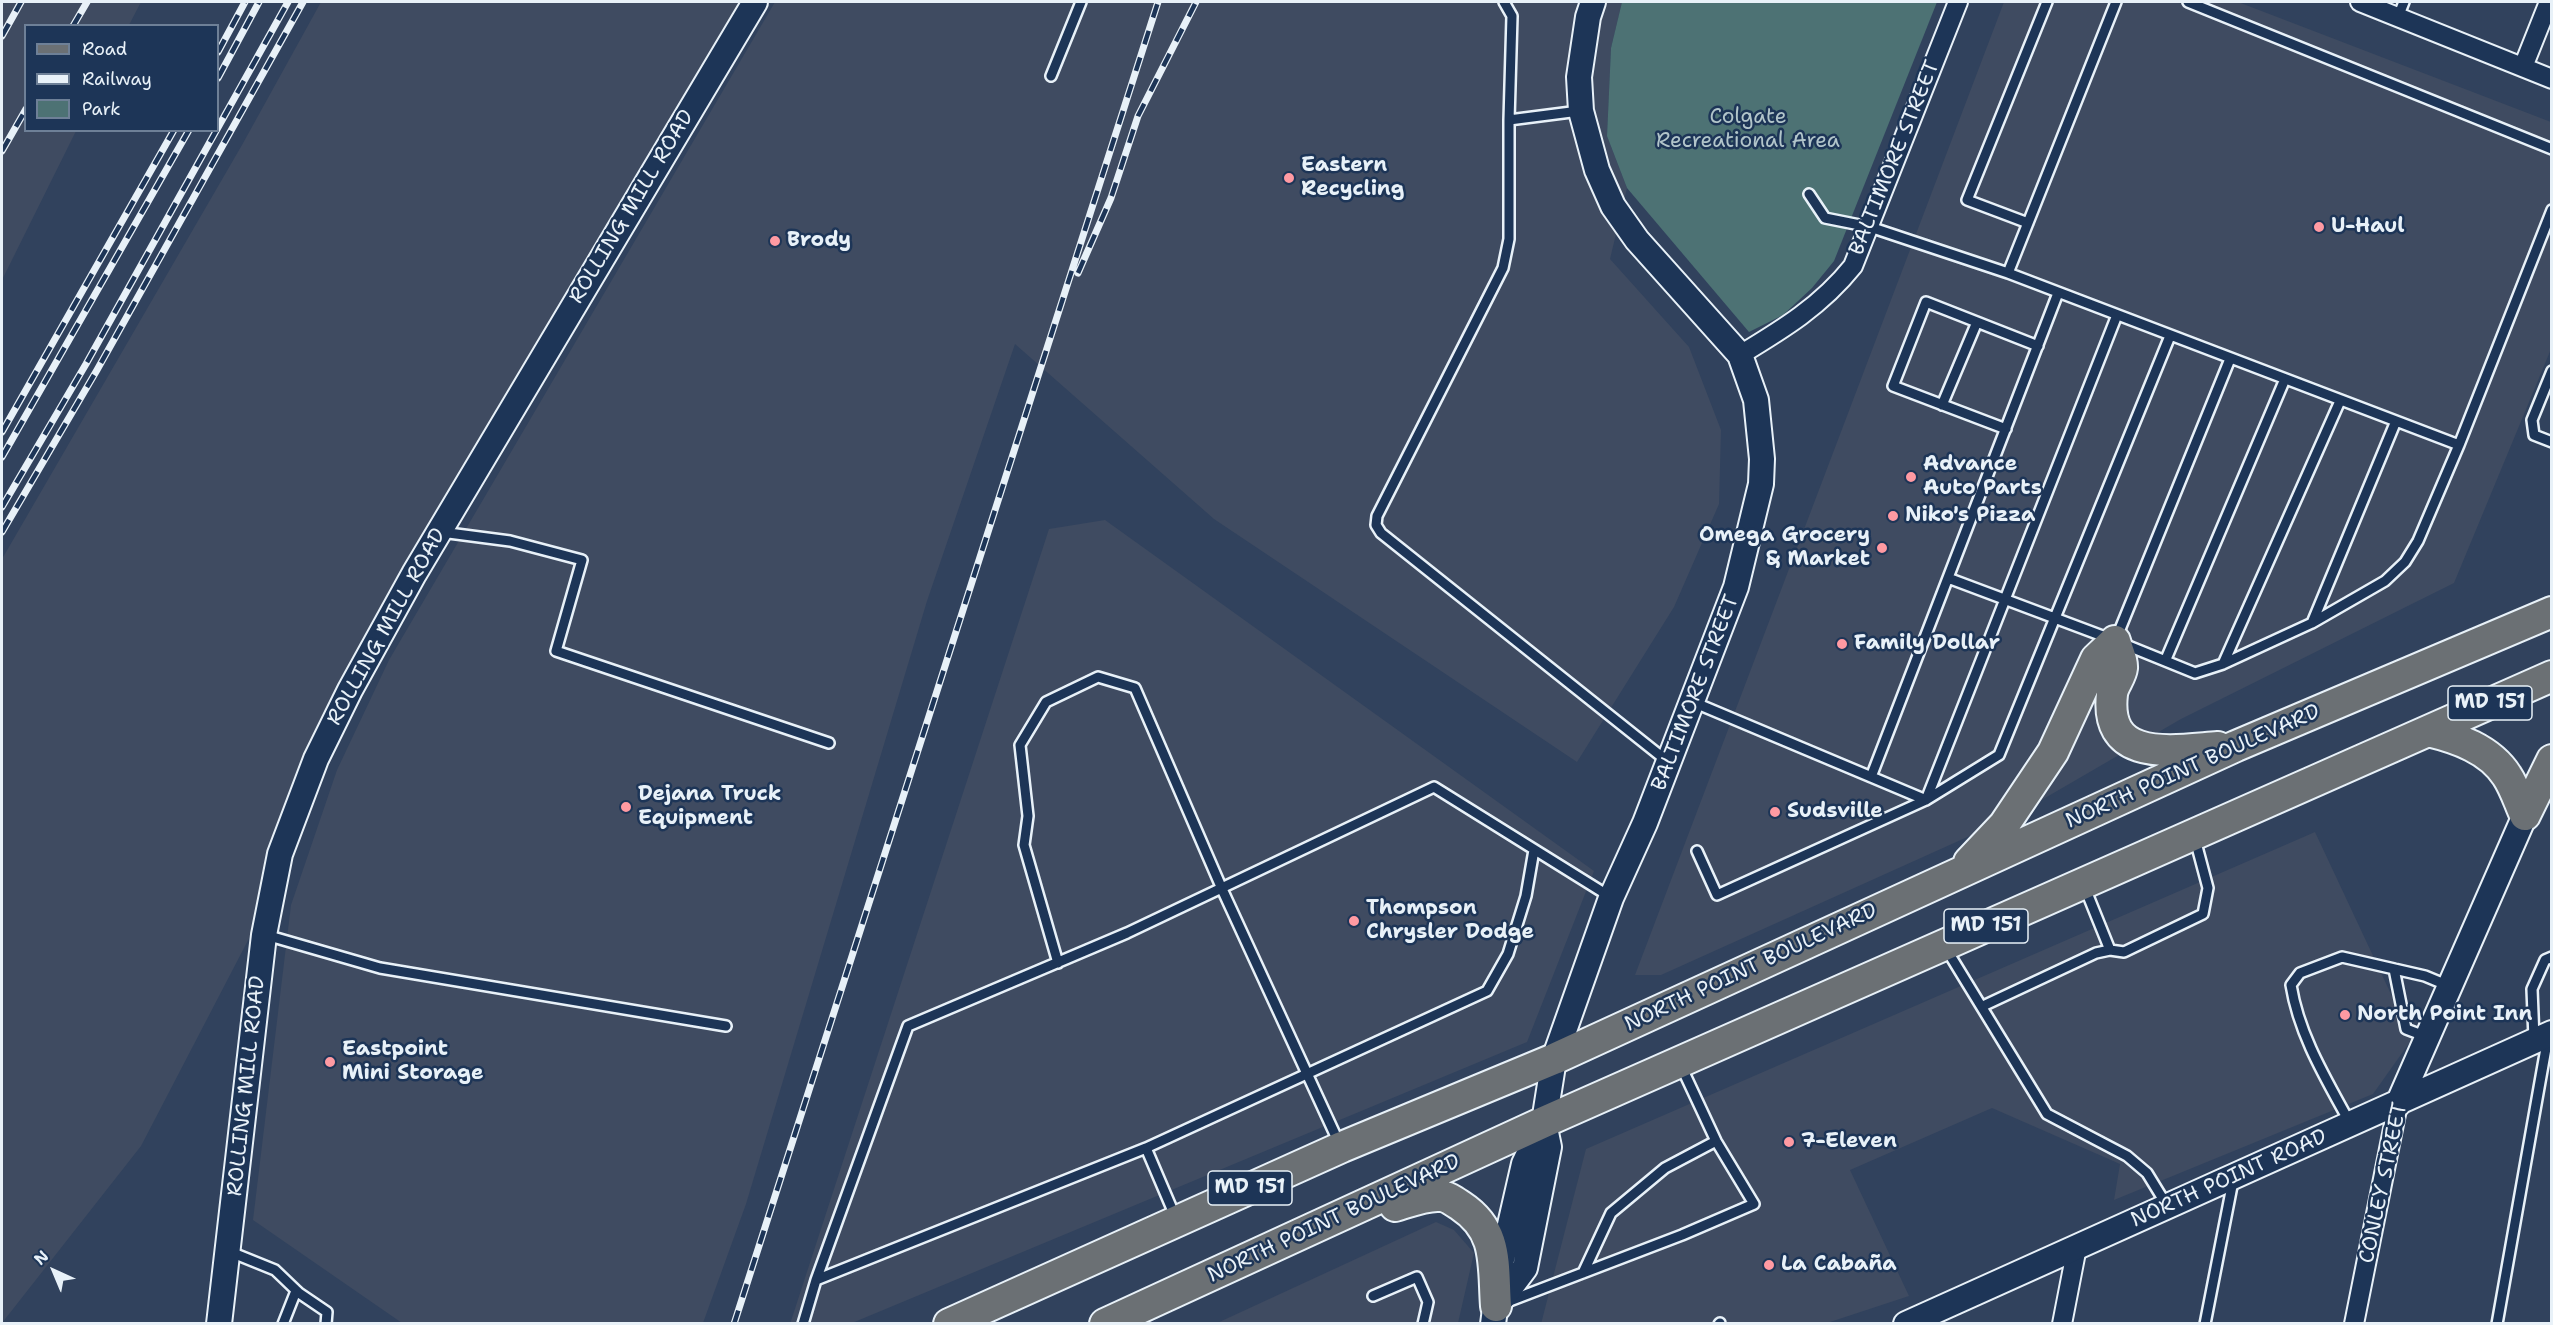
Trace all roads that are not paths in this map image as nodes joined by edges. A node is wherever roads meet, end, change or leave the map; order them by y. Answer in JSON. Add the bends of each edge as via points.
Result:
{"nodes":[{"id":1,"x":755,"y":2,"type":"edge"},
{"id":2,"x":1082,"y":2,"type":"edge"},
{"id":3,"x":1504,"y":2,"type":"edge"},
{"id":4,"x":1593,"y":2,"type":"edge"},
{"id":5,"x":1958,"y":2,"type":"edge"},
{"id":6,"x":2047,"y":2,"type":"edge"},
{"id":7,"x":2116,"y":2,"type":"edge"},
{"id":8,"x":2188,"y":2,"type":"edge"},
{"id":9,"x":2360,"y":2,"type":"edge"},
{"id":10,"x":2549,"y":2,"type":"edge"},
{"id":11,"x":2401,"y":9,"type":"edge"},
{"id":12,"x":2523,"y":68,"type":"junction"},
{"id":13,"x":1051,"y":76,"type":"dead end"},
{"id":14,"x":2552,"y":79,"type":"edge"},
{"id":15,"x":1581,"y":111,"type":"junction"},
{"id":16,"x":1509,"y":120,"type":"junction"},
{"id":17,"x":2552,"y":148,"type":"edge"},
{"id":18,"x":1809,"y":194,"type":"dead end"},
{"id":19,"x":2552,"y":210,"type":"edge"},
{"id":20,"x":2028,"y":224,"type":"junction"},
{"id":21,"x":1870,"y":227,"type":"junction"},
{"id":22,"x":2008,"y":273,"type":"junction"},
{"id":23,"x":2058,"y":293,"type":"junction"},
{"id":24,"x":2117,"y":315,"type":"junction"},
{"id":25,"x":1977,"y":322,"type":"junction"},
{"id":26,"x":2170,"y":336,"type":"junction"},
{"id":27,"x":2038,"y":346,"type":"junction"},
{"id":28,"x":1740,"y":355,"type":"junction"},
{"id":29,"x":2230,"y":359,"type":"junction"},
{"id":30,"x":2552,"y":371,"type":"edge"},
{"id":31,"x":2285,"y":379,"type":"junction"},
{"id":32,"x":2340,"y":401,"type":"junction"},
{"id":33,"x":1942,"y":405,"type":"junction"},
{"id":34,"x":2396,"y":422,"type":"junction"},
{"id":35,"x":2006,"y":429,"type":"junction"},
{"id":36,"x":2552,"y":442,"type":"edge"},
{"id":37,"x":2459,"y":445,"type":"junction"},
{"id":38,"x":439,"y":532,"type":"junction"},
{"id":39,"x":1948,"y":578,"type":"junction"},
{"id":40,"x":2004,"y":600,"type":"junction"},
{"id":41,"x":2552,"y":612,"type":"edge"},
{"id":42,"x":2055,"y":618,"type":"junction"},
{"id":43,"x":2312,"y":623,"type":"junction"},
{"id":44,"x":2115,"y":641,"type":"junction"},
{"id":45,"x":2166,"y":659,"type":"junction"},
{"id":46,"x":2223,"y":664,"type":"junction"},
{"id":47,"x":2552,"y":676,"type":"edge"},
{"id":48,"x":1694,"y":702,"type":"junction"},
{"id":49,"x":2428,"y":731,"type":"junction"},
{"id":50,"x":829,"y":743,"type":"dead end"},
{"id":51,"x":2236,"y":746,"type":"junction"},
{"id":52,"x":2552,"y":760,"type":"edge"},
{"id":53,"x":1670,"y":762,"type":"junction"},
{"id":54,"x":1871,"y":777,"type":"junction"},
{"id":55,"x":1926,"y":800,"type":"junction"},
{"id":56,"x":2525,"y":815,"type":"junction"},
{"id":57,"x":2194,"y":834,"type":"junction"},
{"id":58,"x":1534,"y":850,"type":"junction"},
{"id":59,"x":1697,"y":851,"type":"dead end"},
{"id":60,"x":1960,"y":872,"type":"junction"},
{"id":61,"x":2083,"y":883,"type":"junction"},
{"id":62,"x":1222,"y":889,"type":"junction"},
{"id":63,"x":1611,"y":898,"type":"junction"},
{"id":64,"x":264,"y":934,"type":"junction"},
{"id":65,"x":1944,"y":945,"type":"junction"},
{"id":66,"x":2110,"y":950,"type":"junction"},
{"id":67,"x":2552,"y":957,"type":"edge"},
{"id":68,"x":1058,"y":963,"type":"junction"},
{"id":69,"x":2394,"y":969,"type":"junction"},
{"id":70,"x":2450,"y":987,"type":"junction"},
{"id":71,"x":1983,"y":1006,"type":"junction"},
{"id":72,"x":726,"y":1026,"type":"dead end"},
{"id":73,"x":2545,"y":1036,"type":"edge"},
{"id":74,"x":2429,"y":1037,"type":"junction"},
{"id":75,"x":1554,"y":1059,"type":"junction"},
{"id":76,"x":1679,"y":1062,"type":"junction"},
{"id":77,"x":1309,"y":1074,"type":"junction"},
{"id":78,"x":2398,"y":1104,"type":"junction"},
{"id":79,"x":1544,"y":1122,"type":"junction"},
{"id":80,"x":2352,"y":1125,"type":"junction"},
{"id":81,"x":1716,"y":1141,"type":"junction"},
{"id":82,"x":1146,"y":1148,"type":"junction"},
{"id":83,"x":1342,"y":1148,"type":"junction"},
{"id":84,"x":2234,"y":1176,"type":"junction"},
{"id":85,"x":2168,"y":1206,"type":"junction"},
{"id":86,"x":1177,"y":1221,"type":"junction"},
{"id":87,"x":1303,"y":1234,"type":"junction"},
{"id":88,"x":2077,"y":1247,"type":"junction"},
{"id":89,"x":228,"y":1251,"type":"junction"},
{"id":90,"x":1583,"y":1273,"type":"junction"},
{"id":91,"x":816,"y":1280,"type":"junction"},
{"id":92,"x":296,"y":1291,"type":"junction"},
{"id":93,"x":1373,"y":1296,"type":"dead end"},
{"id":94,"x":1495,"y":1315,"type":"edge"},
{"id":95,"x":1918,"y":1321,"type":"edge"},
{"id":96,"x":2498,"y":1321,"type":"edge"},
{"id":97,"x":219,"y":1323,"type":"edge"},
{"id":98,"x":283,"y":1323,"type":"edge"},
{"id":99,"x":326,"y":1323,"type":"edge"},
{"id":100,"x":803,"y":1323,"type":"edge"},
{"id":101,"x":949,"y":1323,"type":"edge"},
{"id":102,"x":1105,"y":1323,"type":"edge"},
{"id":103,"x":1423,"y":1323,"type":"edge"},
{"id":104,"x":2062,"y":1323,"type":"edge"},
{"id":105,"x":2205,"y":1323,"type":"edge"},
{"id":106,"x":2354,"y":1323,"type":"edge"}],
"edges":[{"from":1,"to":38,"type":"street","name":"ROLLING MILL ROAD"},
{"from":2,"to":13,"type":"lane"},
{"from":3,"to":16,"type":"lane","via":[[1512,16]]},
{"from":4,"to":15,"type":"street","via":[[1581,53]]},
{"from":5,"to":21,"type":"street","name":"BALTIMORE STREET"},
{"from":6,"to":20,"type":"lane","via":[[1967,200]]},
{"from":7,"to":20,"type":"lane"},
{"from":8,"to":17,"type":"lane"},
{"from":9,"to":11,"type":"street"},
{"from":10,"to":12,"type":"street"},
{"from":11,"to":12,"type":"street"},
{"from":12,"to":14,"type":"street"},
{"from":15,"to":16,"type":"lane"},
{"from":15,"to":28,"type":"street","via":[[1597,170],[1613,206],[1636,240]]},
{"from":16,"to":53,"type":"lane","via":[[1509,239],[1503,268],[1377,516],[1376,525],[1381,533]]},
{"from":18,"to":21,"type":"lane","via":[[1826,218]]},
{"from":19,"to":37,"type":"lane"},
{"from":20,"to":22,"type":"lane"},
{"from":21,"to":22,"type":"lane"},
{"from":21,"to":28,"type":"street","name":"BALTIMORE STREET","via":[[1853,266],[1834,290],[1813,309]]},
{"from":22,"to":23,"type":"lane"},
{"from":23,"to":24,"type":"lane"},
{"from":23,"to":27,"type":"lane"},
{"from":24,"to":26,"type":"lane"},
{"from":24,"to":40,"type":"lane"},
{"from":25,"to":27,"type":"lane"},
{"from":25,"to":33,"type":"lane"},
{"from":25,"to":33,"type":"lane","via":[[1926,302],[1893,386]]},
{"from":26,"to":29,"type":"lane"},
{"from":26,"to":42,"type":"lane"},
{"from":27,"to":35,"type":"lane"},
{"from":28,"to":48,"type":"street","name":"BALTIMORE STREET","via":[[1756,400],[1761,484],[1736,587]]},
{"from":29,"to":31,"type":"lane"},
{"from":29,"to":44,"type":"lane"},
{"from":30,"to":36,"type":"lane","via":[[2532,420],[2534,435]]},
{"from":31,"to":32,"type":"lane"},
{"from":31,"to":45,"type":"lane"},
{"from":32,"to":34,"type":"lane"},
{"from":32,"to":46,"type":"lane"},
{"from":33,"to":35,"type":"lane"},
{"from":34,"to":37,"type":"lane"},
{"from":34,"to":43,"type":"lane"},
{"from":35,"to":39,"type":"lane"},
{"from":37,"to":43,"type":"lane","via":[[2418,541],[2405,562],[2385,581]]},
{"from":38,"to":50,"type":"lane","via":[[510,541],[582,560],[556,651]]},
{"from":38,"to":64,"type":"street","name":"ROLLING MILL ROAD","via":[[316,759],[280,854]]},
{"from":39,"to":40,"type":"lane"},
{"from":39,"to":54,"type":"lane"},
{"from":40,"to":42,"type":"lane"},
{"from":40,"to":55,"type":"lane"},
{"from":41,"to":51,"type":"main road","name":"NORTH POINT BOULEVARD","number":"MD 151"},
{"from":42,"to":44,"type":"lane"},
{"from":42,"to":55,"type":"lane","via":[[1999,755]]},
{"from":43,"to":46,"type":"lane"},
{"from":44,"to":45,"type":"lane"},
{"from":44,"to":51,"type":"main road","via":[[2122,667],[2112,694],[2114,722],[2135,747],[2157,752]]},
{"from":44,"to":60,"type":"main road","via":[[2096,659],[2053,752],[2004,825]]},
{"from":45,"to":46,"type":"lane","via":[[2195,673]]},
{"from":47,"to":49,"type":"main road","name":"NORTH POINT BOULEVARD","number":"MD 151"},
{"from":48,"to":53,"type":"street","name":"BALTIMORE STREET"},
{"from":48,"to":54,"type":"lane"},
{"from":49,"to":56,"type":"main road","via":[[2459,739],[2483,752],[2507,775]]},
{"from":49,"to":57,"type":"main road","name":"NORTH POINT BOULEVARD","number":"MD 151"},
{"from":51,"to":60,"type":"main road","name":"NORTH POINT BOULEVARD","number":"MD 151"},
{"from":52,"to":56,"type":"main road"},
{"from":53,"to":63,"type":"street","name":"BALTIMORE STREET"},
{"from":54,"to":55,"type":"lane"},
{"from":55,"to":59,"type":"lane","via":[[1717,894]]},
{"from":56,"to":70,"type":"street","name":"CONLEY STREET"},
{"from":57,"to":61,"type":"main road","name":"NORTH POINT BOULEVARD","number":"MD 151"},
{"from":57,"to":66,"type":"lane","via":[[2208,888],[2203,915],[2124,952]]},
{"from":58,"to":62,"type":"lane","via":[[1434,787]]},
{"from":58,"to":63,"type":"lane"},
{"from":58,"to":77,"type":"lane","via":[[1526,896],[1508,954],[1487,991]]},
{"from":60,"to":75,"type":"main road","name":"NORTH POINT BOULEVARD","number":"MD 151"},
{"from":61,"to":65,"type":"main road","name":"NORTH POINT BOULEVARD","number":"MD 151"},
{"from":61,"to":66,"type":"lane"},
{"from":62,"to":68,"type":"lane"},
{"from":62,"to":68,"type":"lane","via":[[1135,688],[1098,677],[1046,702],[1020,745],[1028,816],[1024,844]]},
{"from":62,"to":77,"type":"lane"},
{"from":63,"to":75,"type":"street","name":"BALTIMORE STREET"},
{"from":64,"to":72,"type":"lane","via":[[380,968]]},
{"from":64,"to":89,"type":"street","name":"ROLLING MILL ROAD"},
{"from":65,"to":71,"type":"lane"},
{"from":65,"to":76,"type":"main road","name":"NORTH POINT BOULEVARD","number":"MD 151"},
{"from":66,"to":71,"type":"lane"},
{"from":67,"to":73,"type":"lane","via":[[2545,960],[2532,989]]},
{"from":68,"to":91,"type":"lane","via":[[908,1026]]},
{"from":69,"to":70,"type":"lane"},
{"from":69,"to":74,"type":"lane","via":[[2406,1029]]},
{"from":69,"to":80,"type":"lane","via":[[2342,957],[2300,974],[2291,985],[2294,1005],[2315,1058]]},
{"from":70,"to":74,"type":"street","name":"CONLEY STREET"},
{"from":71,"to":85,"type":"lane","via":[[2047,1114],[2127,1156],[2147,1173]]},
{"from":73,"to":78,"type":"street","name":"NORTH POINT ROAD"},
{"from":73,"to":96,"type":"lane"},
{"from":74,"to":78,"type":"street","name":"CONLEY STREET"},
{"from":75,"to":79,"type":"street","name":"BALTIMORE STREET"},
{"from":75,"to":83,"type":"main road","name":"NORTH POINT BOULEVARD","number":"MD 151"},
{"from":76,"to":79,"type":"main road","name":"NORTH POINT BOULEVARD","number":"MD 151"},
{"from":76,"to":81,"type":"lane"},
{"from":77,"to":82,"type":"lane"},
{"from":77,"to":83,"type":"lane"},
{"from":78,"to":80,"type":"street","name":"NORTH POINT ROAD"},
{"from":78,"to":106,"type":"street","name":"CONLEY STREET"},
{"from":79,"to":87,"type":"main road","name":"NORTH POINT BOULEVARD","number":"MD 151"},
{"from":79,"to":94,"type":"street","name":"BALTIMORE STREET","via":[[1524,1164]]},
{"from":80,"to":84,"type":"street","name":"NORTH POINT ROAD"},
{"from":81,"to":90,"type":"lane","via":[[1665,1168],[1611,1213]]},
{"from":81,"to":90,"type":"lane","via":[[1754,1203]]},
{"from":82,"to":86,"type":"lane"},
{"from":82,"to":91,"type":"lane"},
{"from":83,"to":86,"type":"main road","name":"NORTH POINT BOULEVARD","number":"MD 151"},
{"from":84,"to":85,"type":"street","name":"NORTH POINT ROAD"},
{"from":84,"to":105,"type":"lane"},
{"from":85,"to":88,"type":"street","name":"NORTH POINT ROAD"},
{"from":86,"to":101,"type":"main road","name":"NORTH POINT BOULEVARD","number":"MD 151"},
{"from":87,"to":94,"type":"main road","via":[[1442,1195],[1475,1216],[1487,1231]]},
{"from":87,"to":102,"type":"main road","name":"NORTH POINT BOULEVARD","number":"MD 151"},
{"from":88,"to":95,"type":"street","name":"NORTH POINT ROAD"},
{"from":88,"to":104,"type":"street"},
{"from":89,"to":92,"type":"lane","via":[[275,1270]]},
{"from":89,"to":97,"type":"street","name":"ROLLING MILL ROAD"},
{"from":90,"to":94,"type":"lane"},
{"from":91,"to":100,"type":"lane"},
{"from":92,"to":98,"type":"lane"},
{"from":92,"to":99,"type":"lane","via":[[327,1312]]},
{"from":93,"to":103,"type":"lane","via":[[1417,1277],[1428,1302]]}]}
